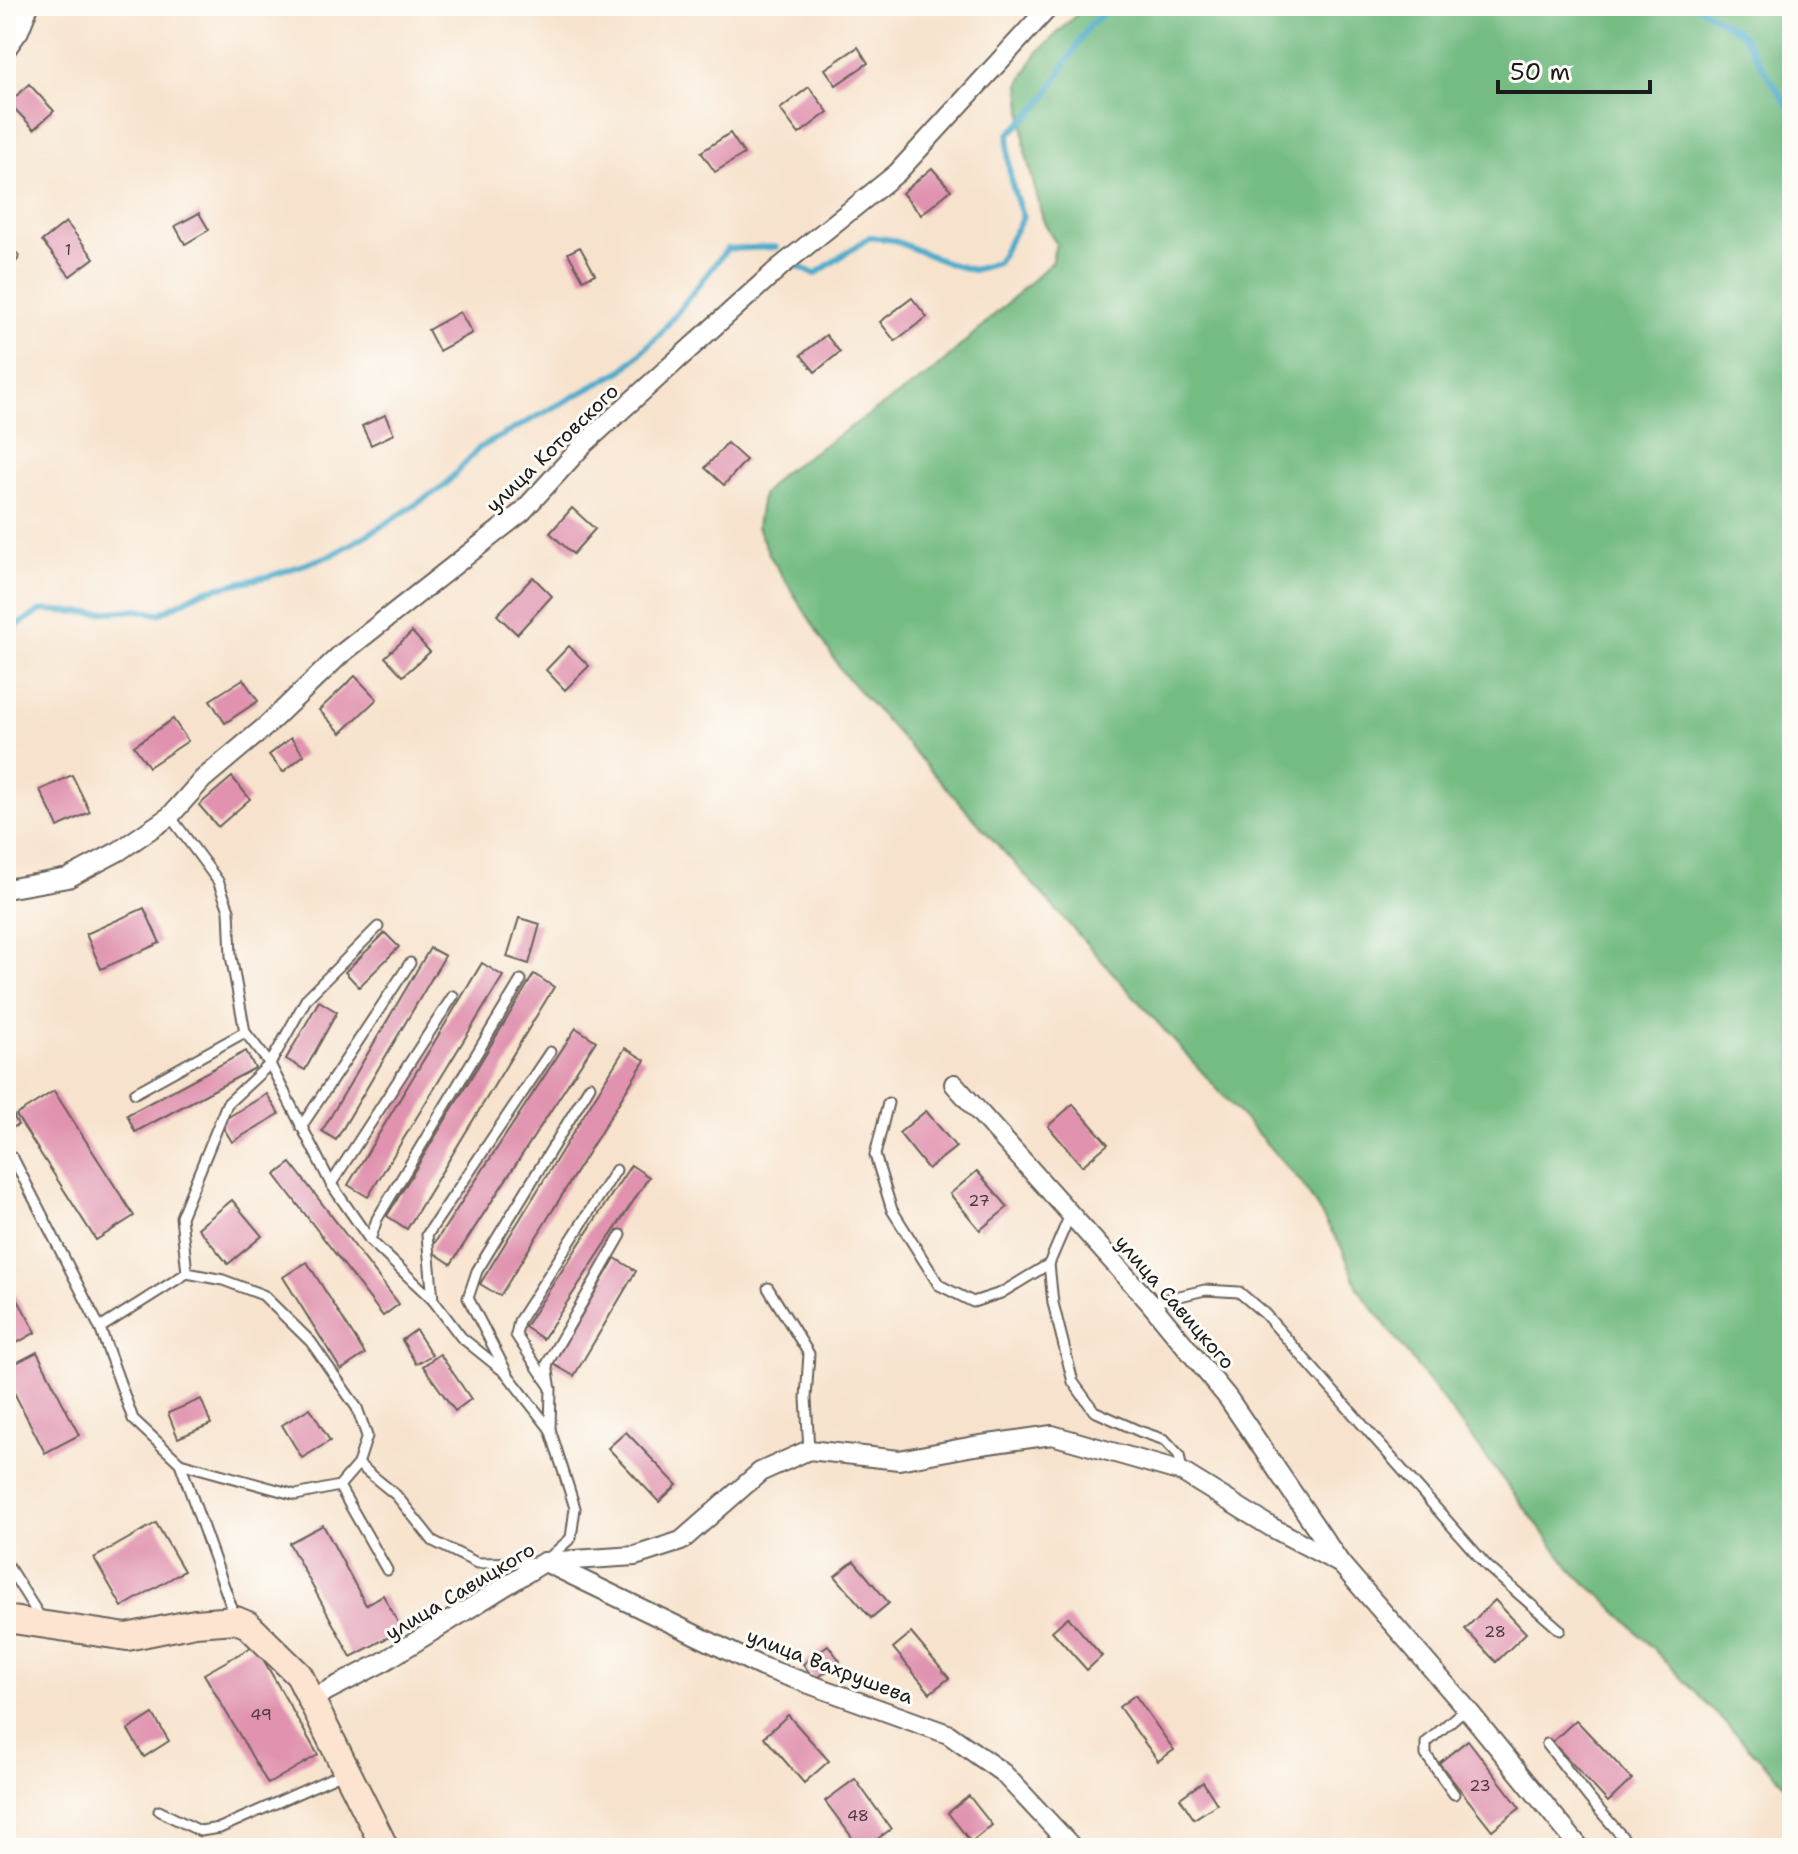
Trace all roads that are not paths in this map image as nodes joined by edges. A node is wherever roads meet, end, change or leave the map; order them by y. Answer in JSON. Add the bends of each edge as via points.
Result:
{"nodes":[{"id":1,"x":29,"y":6,"type":"edge"},
{"id":2,"x":1050,"y":6,"type":"edge"},
{"id":3,"x":6,"y":49,"type":"edge"},
{"id":4,"x":170,"y":816,"type":"junction"},
{"id":5,"x":6,"y":889,"type":"edge"},
{"id":6,"x":378,"y":927,"type":"dead end"},
{"id":7,"x":410,"y":963,"type":"dead end"},
{"id":8,"x":521,"y":980,"type":"dead end"},
{"id":9,"x":453,"y":996,"type":"dead end"},
{"id":10,"x":245,"y":1032,"type":"junction"},
{"id":11,"x":550,"y":1052,"type":"dead end"},
{"id":12,"x":270,"y":1064,"type":"junction"},
{"id":13,"x":954,"y":1084,"type":"dead end"},
{"id":14,"x":590,"y":1086,"type":"dead end"},
{"id":15,"x":135,"y":1093,"type":"dead end"},
{"id":16,"x":888,"y":1103,"type":"dead end"},
{"id":17,"x":301,"y":1127,"type":"junction"},
{"id":18,"x":13,"y":1158,"type":"dead end"},
{"id":19,"x":616,"y":1170,"type":"dead end"},
{"id":20,"x":331,"y":1184,"type":"junction"},
{"id":21,"x":1070,"y":1215,"type":"junction"},
{"id":22,"x":621,"y":1235,"type":"dead end"},
{"id":23,"x":370,"y":1240,"type":"junction"},
{"id":24,"x":1049,"y":1264,"type":"junction"},
{"id":25,"x":187,"y":1273,"type":"junction"},
{"id":26,"x":768,"y":1288,"type":"dead end"},
{"id":27,"x":433,"y":1300,"type":"junction"},
{"id":28,"x":1150,"y":1303,"type":"junction"},
{"id":29,"x":100,"y":1328,"type":"junction"},
{"id":30,"x":507,"y":1374,"type":"junction"},
{"id":31,"x":551,"y":1388,"type":"junction"},
{"id":32,"x":550,"y":1429,"type":"junction"},
{"id":33,"x":809,"y":1450,"type":"junction"},
{"id":34,"x":180,"y":1463,"type":"junction"},
{"id":35,"x":358,"y":1464,"type":"junction"},
{"id":36,"x":1182,"y":1472,"type":"junction"},
{"id":37,"x":339,"y":1486,"type":"junction"},
{"id":38,"x":544,"y":1562,"type":"junction"},
{"id":39,"x":6,"y":1563,"type":"edge"},
{"id":40,"x":1341,"y":1564,"type":"junction"},
{"id":41,"x":387,"y":1570,"type":"dead end"},
{"id":42,"x":6,"y":1619,"type":"edge"},
{"id":43,"x":236,"y":1620,"type":"junction"},
{"id":44,"x":44,"y":1623,"type":"junction"},
{"id":45,"x":1560,"y":1630,"type":"dead end"},
{"id":46,"x":313,"y":1698,"type":"junction"},
{"id":47,"x":1466,"y":1708,"type":"junction"},
{"id":48,"x":1547,"y":1744,"type":"dead end"},
{"id":49,"x":346,"y":1771,"type":"junction"},
{"id":50,"x":1454,"y":1794,"type":"dead end"},
{"id":51,"x":159,"y":1811,"type":"dead end"},
{"id":52,"x":385,"y":1848,"type":"edge"},
{"id":53,"x":1073,"y":1848,"type":"edge"},
{"id":54,"x":1580,"y":1848,"type":"edge"},
{"id":55,"x":1632,"y":1848,"type":"edge"}],
"edges":[{"from":1,"to":3,"type":"street"},
{"from":2,"to":4,"type":"street","name":"улица Котовского","via":[[897,173],[780,267],[584,444],[522,512],[340,655],[203,779]]},
{"from":4,"to":5,"type":"street","name":"улица Котовского","via":[[68,878]]},
{"from":4,"to":10,"type":"lane","via":[[218,881],[229,910]]},
{"from":6,"to":12,"type":"lane","via":[[307,998]]},
{"from":7,"to":17,"type":"lane"},
{"from":8,"to":23,"type":"lane","via":[[377,1219]]},
{"from":9,"to":20,"type":"lane"},
{"from":10,"to":12,"type":"lane"},
{"from":10,"to":15,"type":"lane"},
{"from":11,"to":27,"type":"lane","via":[[427,1235]]},
{"from":12,"to":17,"type":"lane"},
{"from":12,"to":25,"type":"lane","via":[[227,1104],[181,1217]]},
{"from":13,"to":21,"type":"street","name":"улица Савицкого"},
{"from":14,"to":30,"type":"lane","via":[[477,1271],[468,1298]]},
{"from":16,"to":24,"type":"lane","via":[[875,1155],[892,1210],[939,1285],[973,1302],[1001,1293]]},
{"from":17,"to":20,"type":"lane"},
{"from":18,"to":29,"type":"lane"},
{"from":19,"to":31,"type":"lane","via":[[519,1321],[516,1335]]},
{"from":20,"to":23,"type":"lane"},
{"from":21,"to":24,"type":"lane"},
{"from":21,"to":28,"type":"street","name":"улица Савицкого"},
{"from":22,"to":31,"type":"lane","via":[[547,1364]]},
{"from":23,"to":27,"type":"lane"},
{"from":24,"to":36,"type":"lane","via":[[1073,1382],[1094,1411],[1165,1440],[1179,1455]]},
{"from":25,"to":29,"type":"lane"},
{"from":25,"to":35,"type":"lane","via":[[263,1295],[311,1342],[357,1408],[367,1436]]},
{"from":26,"to":33,"type":"lane","via":[[809,1354]]},
{"from":27,"to":30,"type":"lane","via":[[461,1337]]},
{"from":28,"to":40,"type":"street","name":"улица Савицкого","via":[[1228,1398]]},
{"from":28,"to":45,"type":"lane","via":[[1205,1290],[1239,1292],[1265,1314],[1487,1566]]},
{"from":29,"to":34,"type":"lane","via":[[133,1419]]},
{"from":30,"to":32,"type":"lane"},
{"from":31,"to":32,"type":"lane"},
{"from":32,"to":38,"type":"lane","via":[[575,1508],[571,1538]]},
{"from":33,"to":36,"type":"street","name":"улица Савицкого","via":[[899,1460],[1052,1435]]},
{"from":33,"to":38,"type":"street","name":"улица Савицкого","via":[[760,1472],[681,1541],[635,1556]]},
{"from":34,"to":37,"type":"lane","via":[[296,1495]]},
{"from":34,"to":43,"type":"lane"},
{"from":35,"to":37,"type":"lane"},
{"from":35,"to":38,"type":"lane","via":[[396,1495],[433,1541],[477,1563]]},
{"from":36,"to":40,"type":"street","name":"улица Савицкого"},
{"from":37,"to":41,"type":"lane"},
{"from":38,"to":46,"type":"street","name":"улица Савицкого","via":[[383,1662]]},
{"from":38,"to":53,"type":"street","name":"улица Вахрушева","via":[[762,1667],[948,1734],[1003,1773]]},
{"from":39,"to":44,"type":"lane"},
{"from":40,"to":47,"type":"street","name":"улица Савицкого"},
{"from":42,"to":44,"type":"street"},
{"from":43,"to":44,"type":"street","via":[[127,1637]]},
{"from":43,"to":46,"type":"street","via":[[248,1625],[299,1675]]},
{"from":46,"to":49,"type":"street"},
{"from":47,"to":50,"type":"lane","via":[[1426,1743],[1426,1755]]},
{"from":47,"to":54,"type":"street","name":"улица Савицкого"},
{"from":48,"to":55,"type":"lane"},
{"from":49,"to":51,"type":"lane","via":[[220,1828],[200,1831]]},
{"from":49,"to":52,"type":"street"}]}
